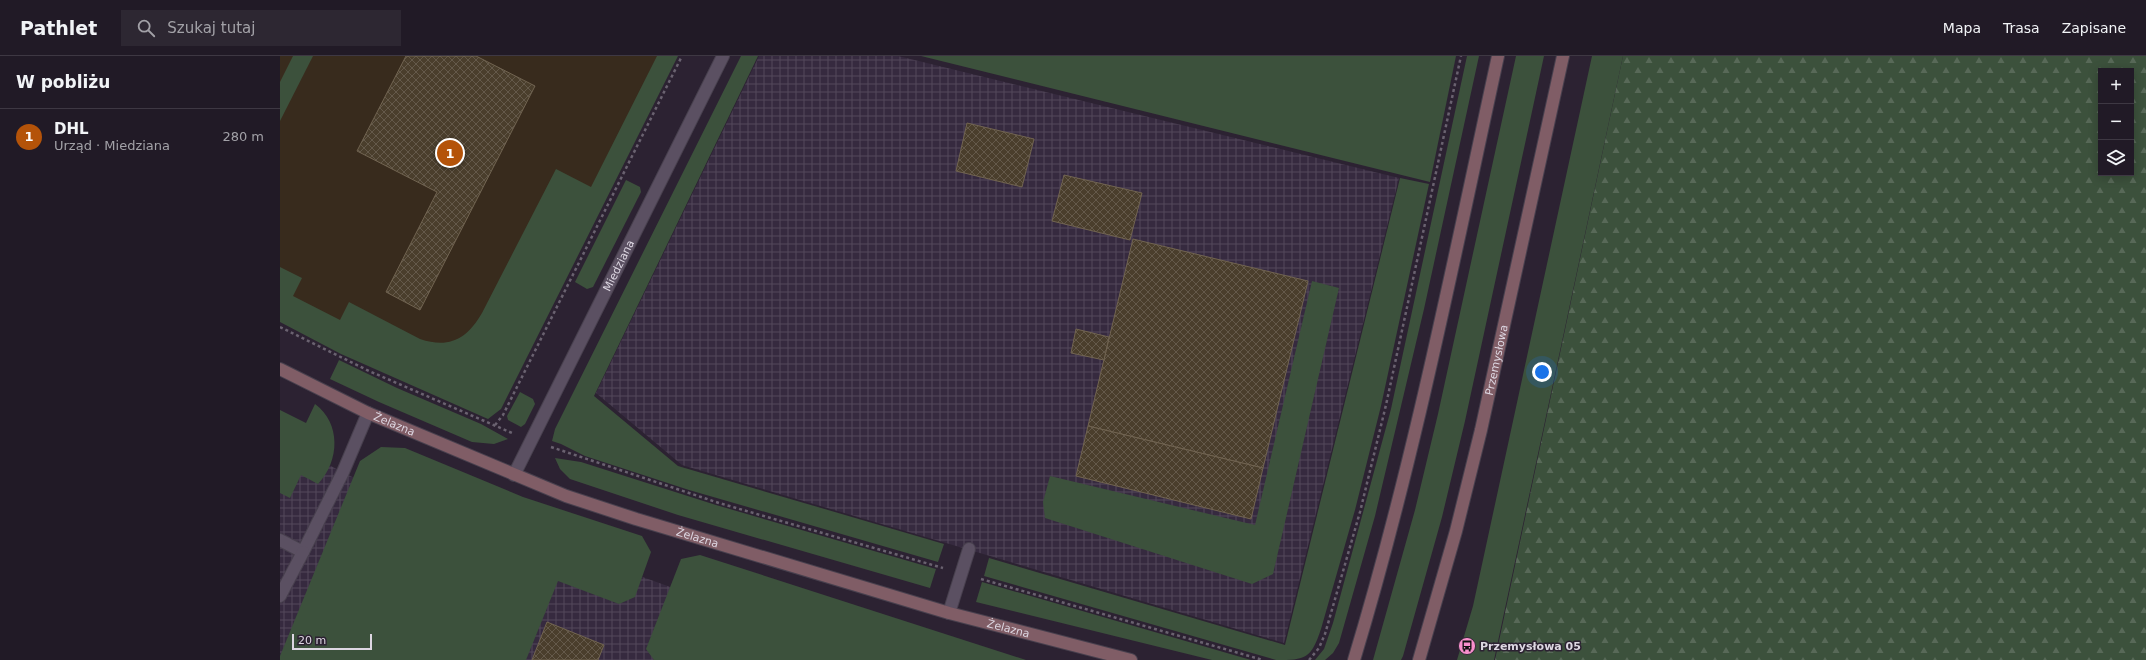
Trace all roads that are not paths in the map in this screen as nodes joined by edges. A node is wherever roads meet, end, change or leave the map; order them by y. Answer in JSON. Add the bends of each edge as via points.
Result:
{"nodes":[{"id":1,"x":723,"y":56,"type":"edge"},
{"id":2,"x":1498,"y":56,"type":"edge"},
{"id":3,"x":1563,"y":56,"type":"edge"},
{"id":4,"x":280,"y":369,"type":"edge"},
{"id":5,"x":368,"y":413,"type":"junction"},
{"id":6,"x":514,"y":475,"type":"junction"},
{"id":7,"x":280,"y":540,"type":"edge"},
{"id":8,"x":969,"y":549,"type":"dead end"},
{"id":9,"x":303,"y":552,"type":"junction"},
{"id":10,"x":280,"y":596,"type":"edge"},
{"id":11,"x":949,"y":612,"type":"junction"},
{"id":12,"x":1131,"y":660,"type":"edge"},
{"id":13,"x":1354,"y":660,"type":"edge"},
{"id":14,"x":1418,"y":660,"type":"edge"}],
"edges":[{"from":1,"to":6,"type":"street","name":"Miedziana"},
{"from":2,"to":13,"type":"main road","via":[[1420,416]]},
{"from":3,"to":14,"type":"main road","name":"Przemysłowa","via":[[1481,430],[1456,530]]},
{"from":4,"to":5,"type":"main road","name":"Żelazna"},
{"from":5,"to":6,"type":"main road","name":"Żelazna"},
{"from":5,"to":9,"type":"street","via":[[343,472]]},
{"from":6,"to":11,"type":"main road","name":"Żelazna","via":[[566,496],[636,519]]},
{"from":7,"to":9,"type":"street"},
{"from":8,"to":11,"type":"street"},
{"from":9,"to":10,"type":"street"},
{"from":11,"to":12,"type":"main road","name":"Żelazna"}]}
